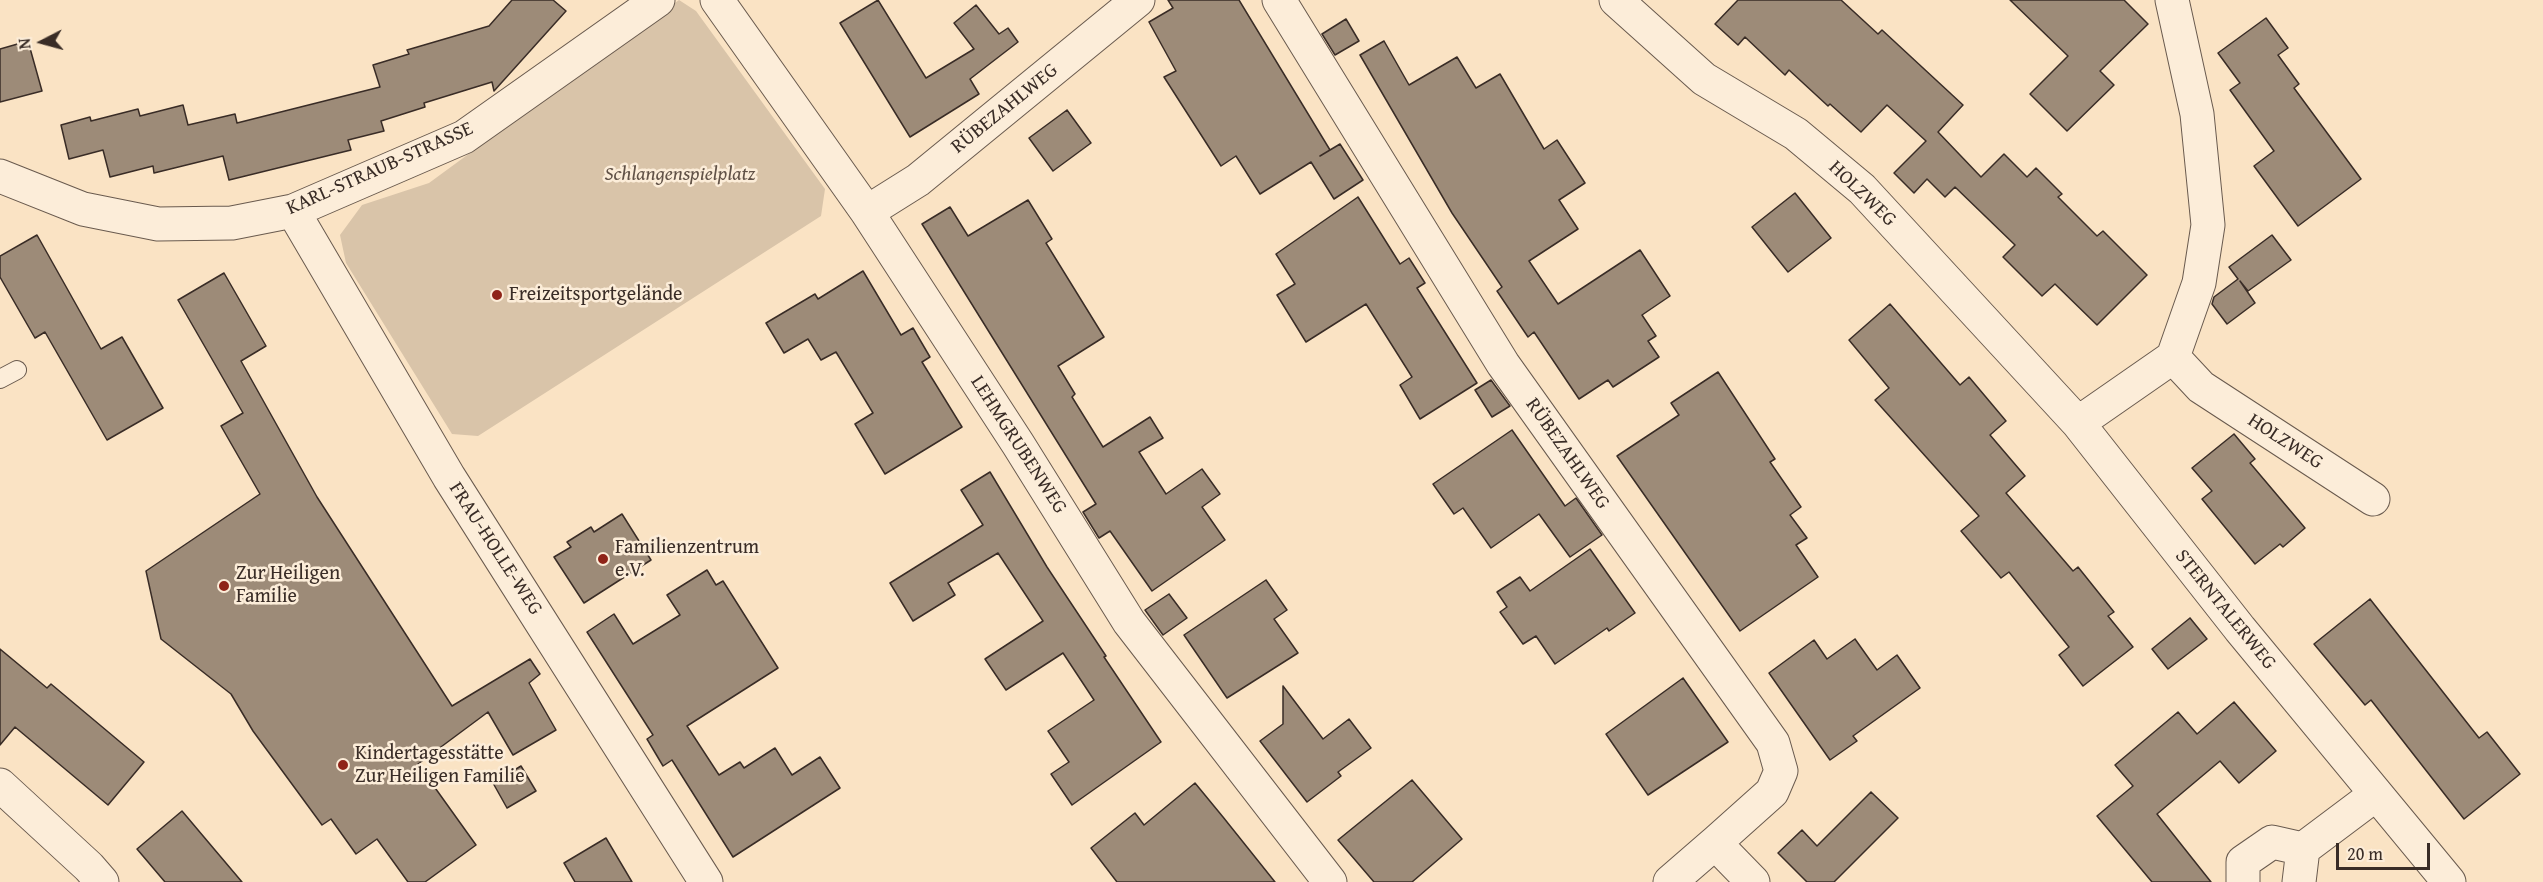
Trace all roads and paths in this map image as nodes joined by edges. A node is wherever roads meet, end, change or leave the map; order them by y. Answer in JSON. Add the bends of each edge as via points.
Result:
{"nodes":[{"id":1,"x":658,"y":0,"type":"edge"},
{"id":2,"x":717,"y":0,"type":"edge"},
{"id":3,"x":1138,"y":0,"type":"edge"},
{"id":4,"x":1279,"y":0,"type":"edge"},
{"id":5,"x":1616,"y":0,"type":"edge"},
{"id":6,"x":2172,"y":0,"type":"edge"},
{"id":7,"x":0,"y":176,"type":"edge"},
{"id":8,"x":293,"y":211,"type":"junction"},
{"id":9,"x":867,"y":213,"type":"junction"},
{"id":10,"x":2173,"y":357,"type":"junction"},
{"id":11,"x":17,"y":370,"type":"dead end"},
{"id":12,"x":0,"y":379,"type":"edge"},
{"id":13,"x":2078,"y":423,"type":"junction"},
{"id":14,"x":2373,"y":499,"type":"dead end"},
{"id":15,"x":0,"y":785,"type":"edge"},
{"id":16,"x":2375,"y":795,"type":"junction"},
{"id":17,"x":1715,"y":843,"type":"junction"},
{"id":18,"x":2303,"y":849,"type":"junction"},
{"id":19,"x":102,"y":882,"type":"edge"},
{"id":20,"x":706,"y":882,"type":"edge"},
{"id":21,"x":1330,"y":882,"type":"edge"},
{"id":22,"x":1670,"y":882,"type":"edge"},
{"id":23,"x":1753,"y":882,"type":"edge"},
{"id":24,"x":2243,"y":882,"type":"edge"},
{"id":25,"x":2299,"y":882,"type":"edge"},
{"id":26,"x":2449,"y":882,"type":"edge"}],
"edges":[{"from":1,"to":8,"type":"street","name":"KARL-STRAUB-STRASSE","via":[[464,137]]},
{"from":2,"to":9,"type":"street","name":"LEHMGRUBENWEG"},
{"from":3,"to":9,"type":"street","name":"RÜBEZAHLWEG","via":[[918,180]]},
{"from":4,"to":17,"type":"street","name":"RÜBEZAHLWEG","via":[[1503,364],[1773,743],[1781,771],[1772,792]]},
{"from":5,"to":13,"type":"street","name":"HOLZWEG","via":[[1704,79],[1796,134],[1862,189]]},
{"from":6,"to":10,"type":"street","via":[[2197,114],[2208,225],[2199,283]]},
{"from":7,"to":8,"type":"street","name":"KARL-STRAUB-STRASSE","via":[[83,209],[158,224],[232,223]]},
{"from":8,"to":20,"type":"street","name":"FRAU-HOLLE-WEG","via":[[443,467]]},
{"from":9,"to":21,"type":"street","name":"LEHMGRUBENWEG","via":[[1129,622]]},
{"from":10,"to":13,"type":"street"},
{"from":10,"to":14,"type":"street","name":"HOLZWEG","via":[[2201,387]]},
{"from":11,"to":12,"type":"lane"},
{"from":13,"to":16,"type":"street","name":"STERNTALERWEG"},
{"from":15,"to":19,"type":"street"},
{"from":16,"to":18,"type":"street"},
{"from":16,"to":26,"type":"street","name":"STERNTALERWEG"},
{"from":17,"to":22,"type":"street","name":"RÜBEZAHLWEG"},
{"from":17,"to":23,"type":"street"},
{"from":18,"to":24,"type":"street","via":[[2272,842],[2243,862]]},
{"from":18,"to":25,"type":"street"}]}
